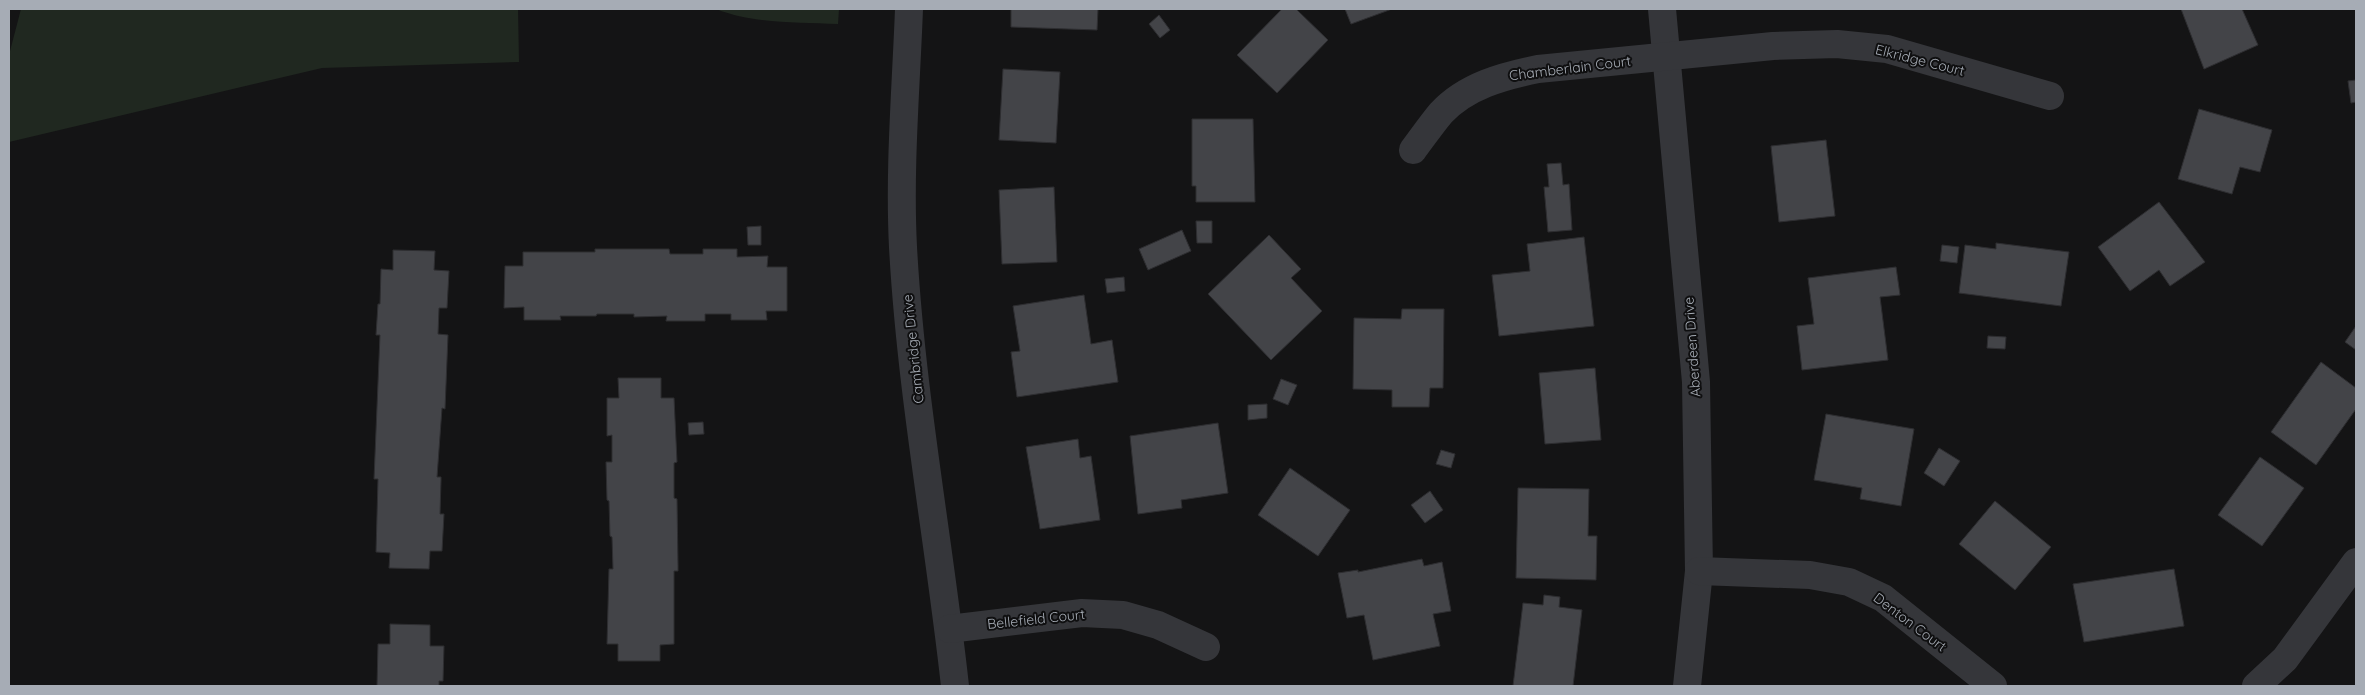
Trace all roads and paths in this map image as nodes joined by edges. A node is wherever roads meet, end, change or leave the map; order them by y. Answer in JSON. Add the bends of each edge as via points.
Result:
{"nodes":[{"id":1,"x":909,"y":9,"type":"edge"},
{"id":2,"x":1662,"y":9,"type":"edge"},
{"id":3,"x":1666,"y":56,"type":"junction"},
{"id":4,"x":2050,"y":96,"type":"dead end"},
{"id":5,"x":1413,"y":150,"type":"dead end"},
{"id":6,"x":2356,"y":562,"type":"edge"},
{"id":7,"x":1699,"y":571,"type":"junction"},
{"id":8,"x":949,"y":629,"type":"junction"},
{"id":9,"x":1206,"y":647,"type":"dead end"},
{"id":10,"x":956,"y":686,"type":"edge"},
{"id":11,"x":1687,"y":686,"type":"edge"},
{"id":12,"x":1993,"y":686,"type":"edge"},
{"id":13,"x":2256,"y":686,"type":"edge"}],
"edges":[{"from":1,"to":8,"type":"street","name":"Cambridge Drive","via":[[902,171],[903,246],[909,326]]},
{"from":2,"to":3,"type":"street","name":"Aberdeen Drive"},
{"from":3,"to":4,"type":"street","name":"Elkridge Court","via":[[1773,46],[1837,44],[1871,47],[1888,49]]},
{"from":3,"to":5,"type":"street","name":"Chamberlain Court","via":[[1538,69],[1504,76],[1473,89],[1442,112]]},
{"from":3,"to":7,"type":"street","name":"Aberdeen Drive","via":[[1696,382]]},
{"from":6,"to":13,"type":"street","via":[[2285,660]]},
{"from":7,"to":11,"type":"street","name":"Aberdeen Drive"},
{"from":7,"to":12,"type":"street","name":"Denton Court","via":[[1810,575],[1849,582],[1883,598]]},
{"from":8,"to":9,"type":"street","name":"Bellefield Court","via":[[1082,613],[1115,615],[1158,625]]},
{"from":8,"to":10,"type":"street","name":"Cambridge Drive"}]}
